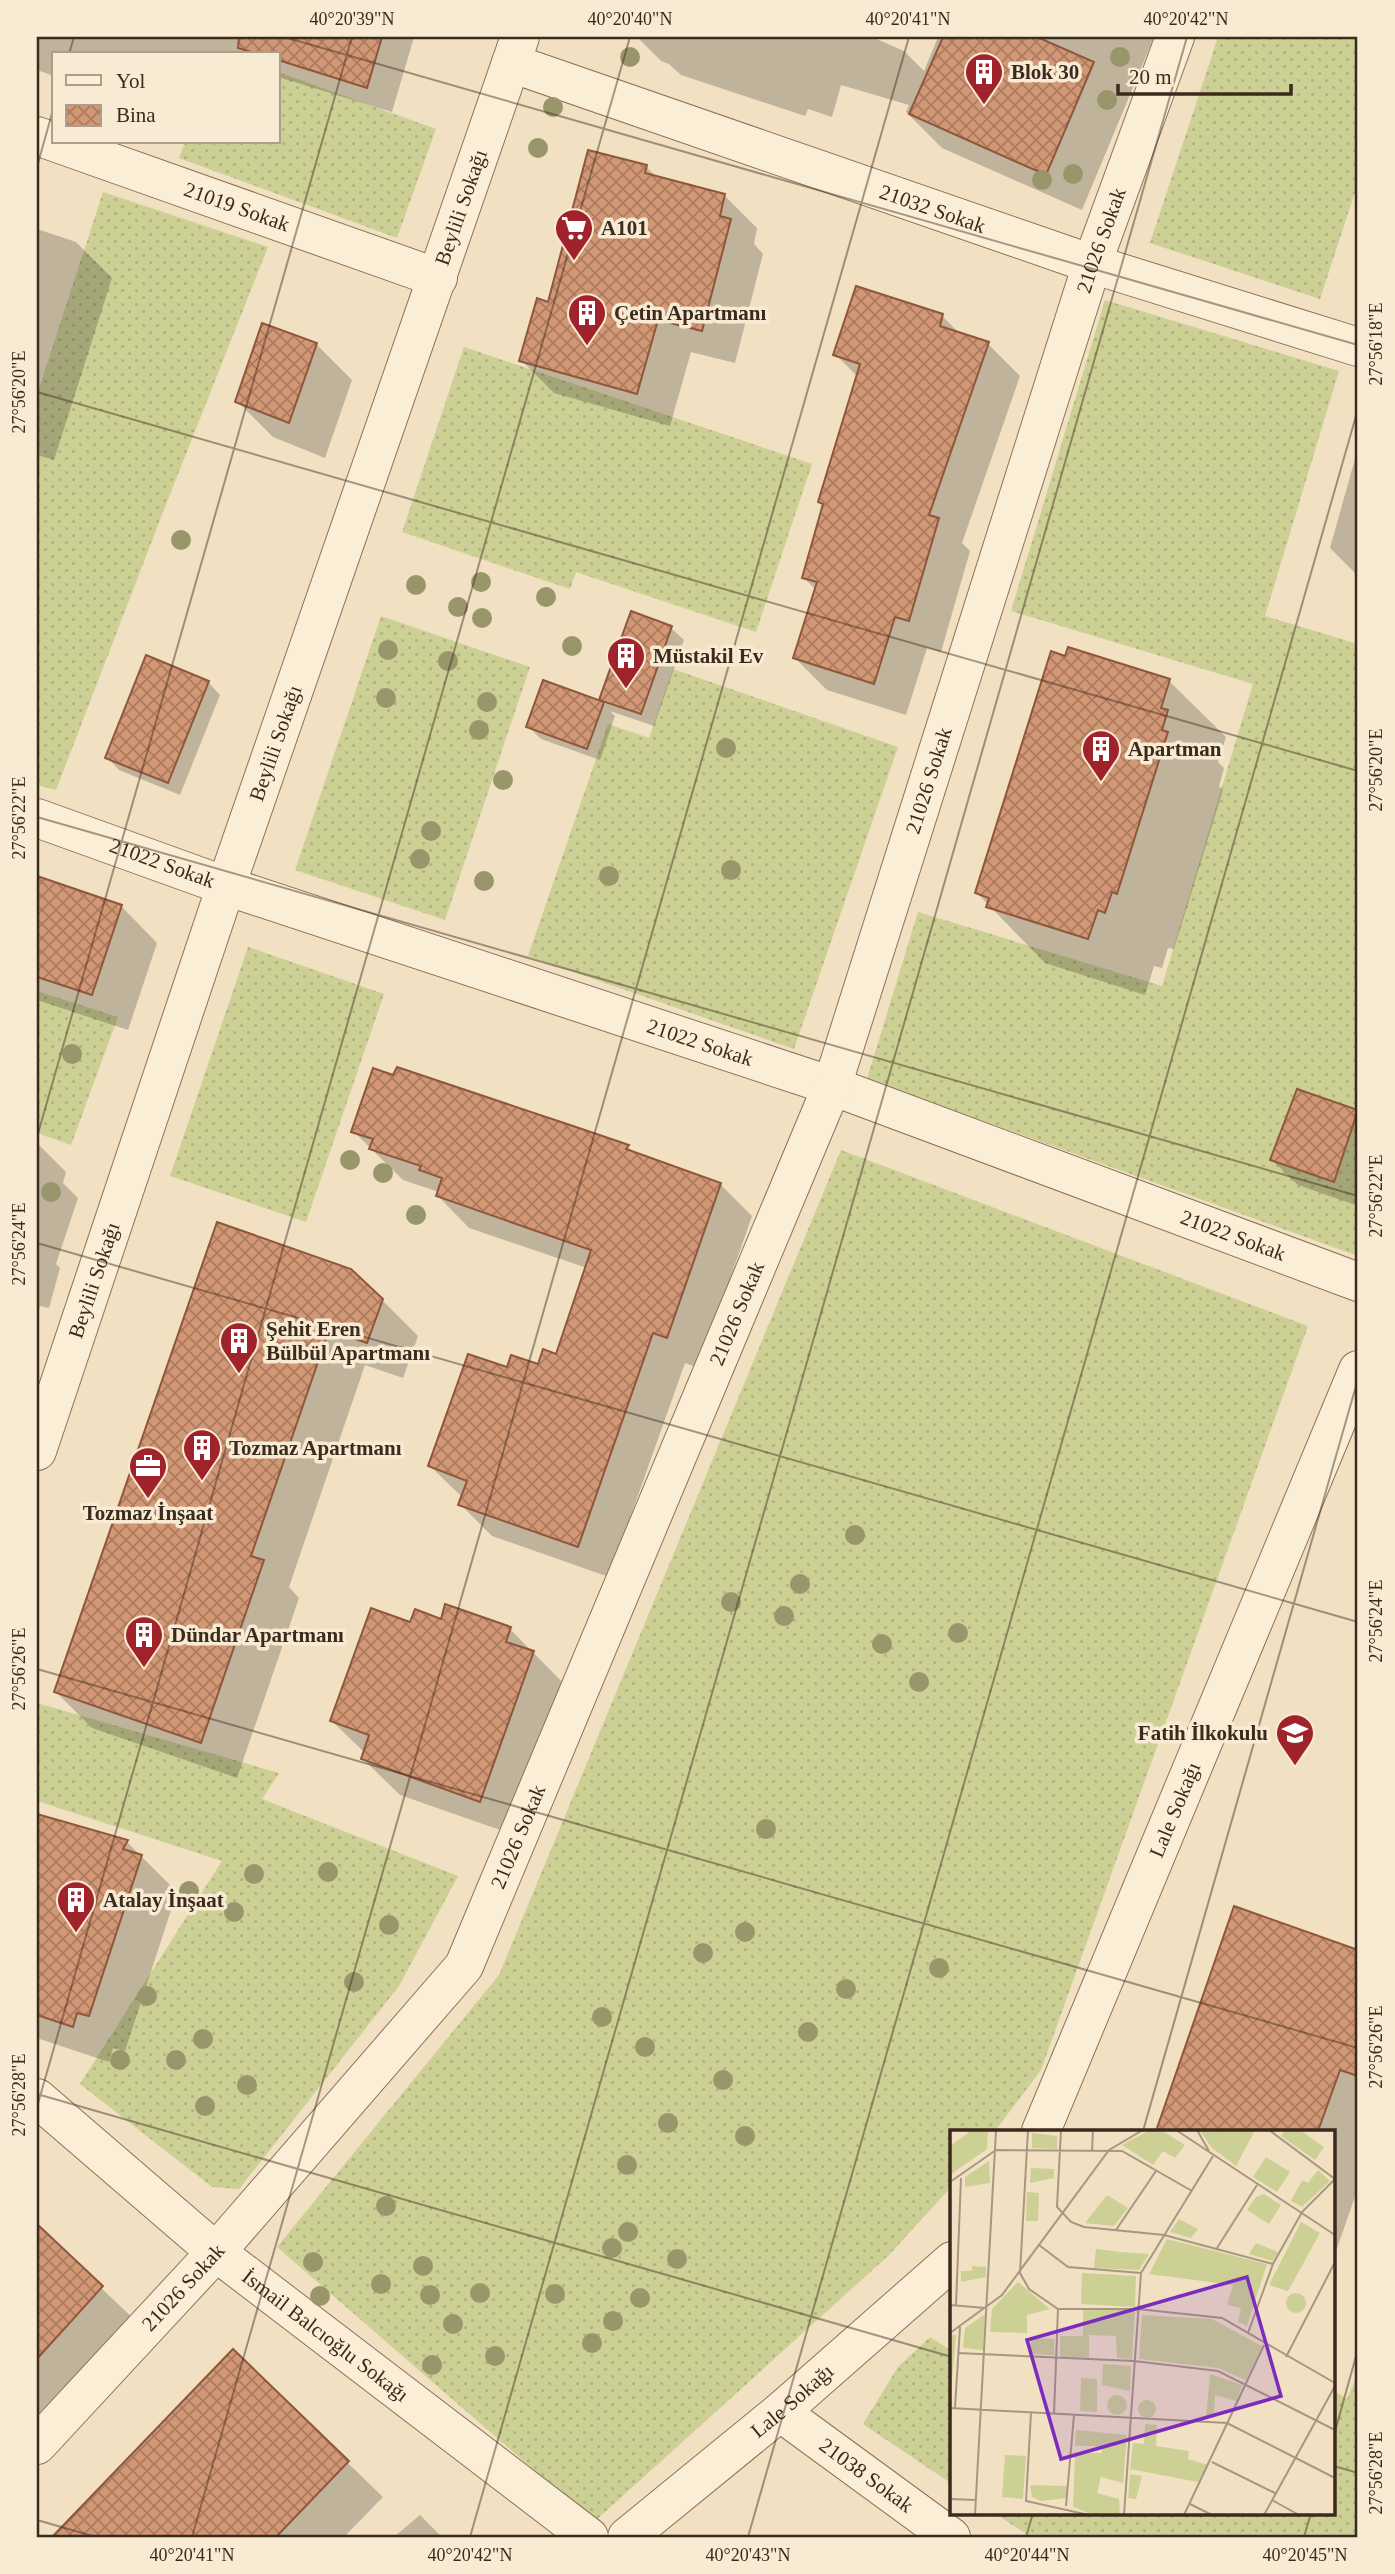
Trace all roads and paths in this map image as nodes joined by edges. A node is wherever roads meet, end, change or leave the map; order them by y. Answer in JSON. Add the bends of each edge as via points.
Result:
{"nodes":[{"id":1,"x":1175,"y":37,"type":"edge"},
{"id":2,"x":516,"y":50,"type":"edge"},
{"id":3,"x":60,"y":144,"type":"edge"},
{"id":4,"x":1091,"y":264,"type":"junction"},
{"id":5,"x":438,"y":278,"type":"junction"},
{"id":6,"x":1358,"y":347,"type":"edge"},
{"id":7,"x":37,"y":818,"type":"edge"},
{"id":8,"x":226,"y":886,"type":"junction"},
{"id":9,"x":832,"y":1086,"type":"junction"},
{"id":10,"x":1358,"y":1282,"type":"edge"},
{"id":11,"x":1358,"y":1370,"type":"edge"},
{"id":12,"x":37,"y":1451,"type":"edge"},
{"id":13,"x":37,"y":2098,"type":"edge"},
{"id":14,"x":1041,"y":2130,"type":"edge"},
{"id":15,"x":216,"y":2252,"type":"junction"},
{"id":16,"x":950,"y":2263,"type":"edge"},
{"id":17,"x":780,"y":2412,"type":"junction"},
{"id":18,"x":37,"y":2445,"type":"edge"},
{"id":19,"x":589,"y":2537,"type":"edge"},
{"id":20,"x":627,"y":2537,"type":"edge"},
{"id":21,"x":951,"y":2537,"type":"edge"}],
"edges":[{"from":1,"to":4,"type":"street","name":"21026 Sokak"},
{"from":2,"to":4,"type":"street","name":"21032 Sokak"},
{"from":2,"to":5,"type":"street","name":"Beylili Sokağı"},
{"from":3,"to":5,"type":"street","name":"21019 Sokak"},
{"from":4,"to":6,"type":"street","name":"21032 Sokak"},
{"from":4,"to":9,"type":"street","name":"21026 Sokak"},
{"from":5,"to":8,"type":"street","name":"Beylili Sokağı"},
{"from":7,"to":8,"type":"street","name":"21022 Sokak"},
{"from":8,"to":9,"type":"street","name":"21022 Sokak"},
{"from":8,"to":12,"type":"street","name":"Beylili Sokağı"},
{"from":9,"to":10,"type":"street","name":"21022 Sokak"},
{"from":9,"to":15,"type":"street","name":"21026 Sokak","via":[[464,1966]]},
{"from":11,"to":14,"type":"street","name":"Lale Sokağı"},
{"from":13,"to":15,"type":"street","name":"İsmail Balcıoğlu Sokağı"},
{"from":15,"to":18,"type":"street","name":"21026 Sokak"},
{"from":15,"to":19,"type":"street","name":"İsmail Balcıoğlu Sokağı"},
{"from":16,"to":17,"type":"street","name":"Lale Sokağı"},
{"from":17,"to":20,"type":"street","name":"Lale Sokağı"},
{"from":17,"to":21,"type":"street","name":"21038 Sokak"}]}
